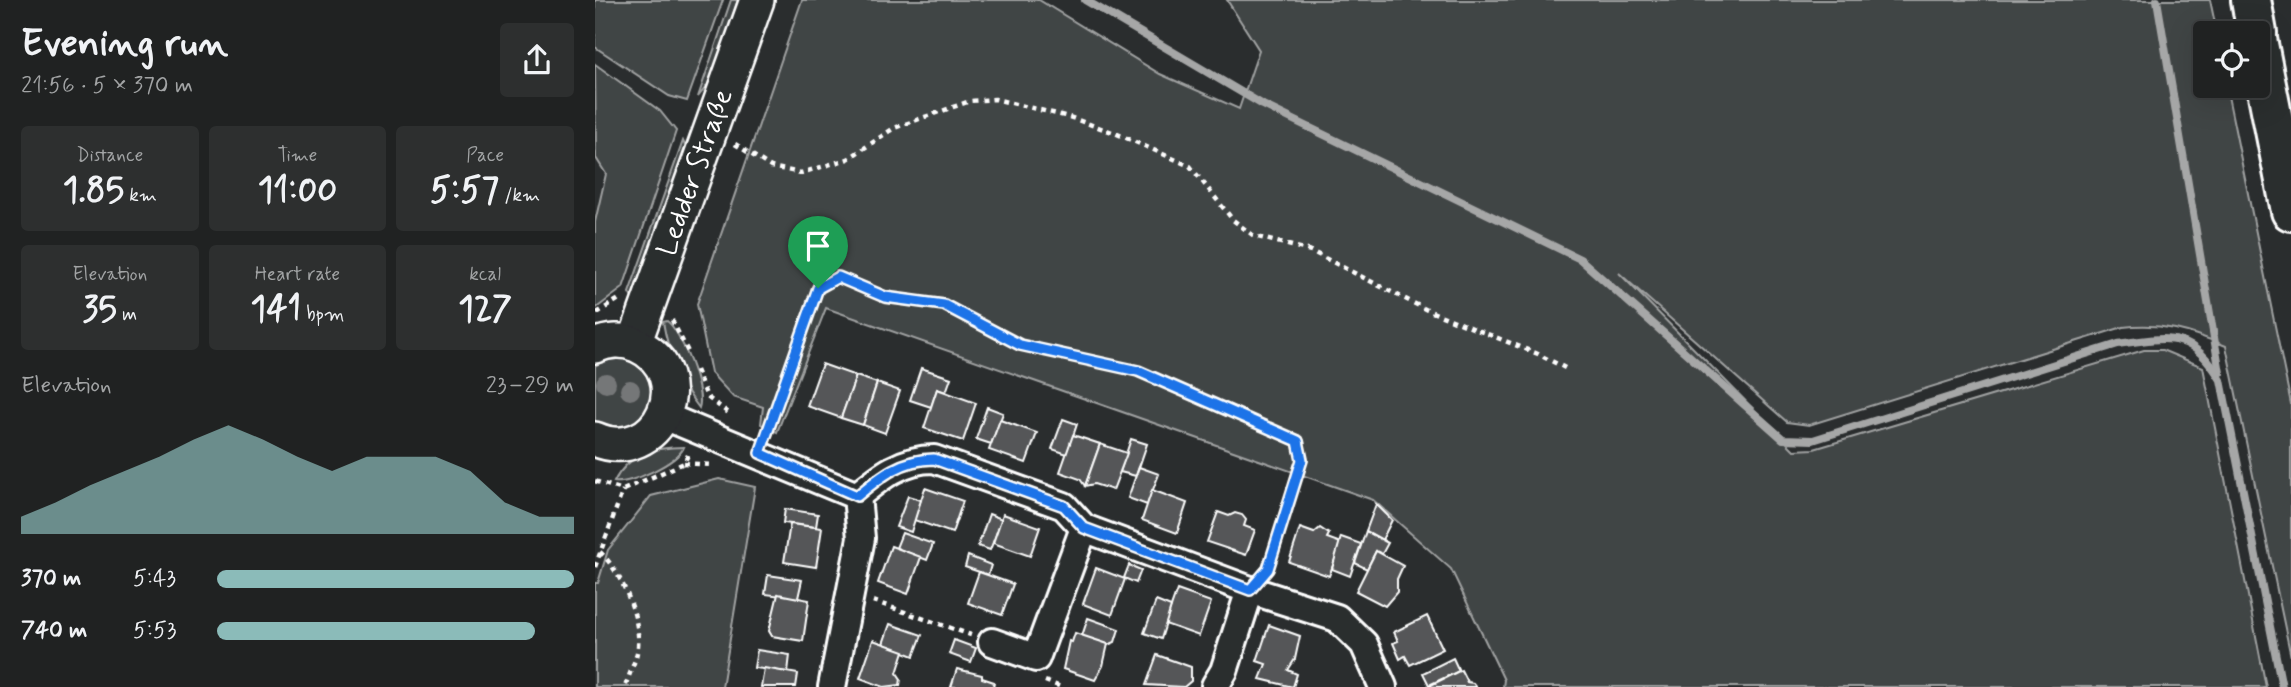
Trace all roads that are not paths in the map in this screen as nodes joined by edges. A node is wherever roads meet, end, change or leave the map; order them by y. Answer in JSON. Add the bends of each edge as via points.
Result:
{"nodes":[{"id":1,"x":757,"y":0,"type":"edge"},
{"id":2,"x":2251,"y":0,"type":"edge"},
{"id":3,"x":2254,"y":21,"type":"edge"},
{"id":4,"x":2269,"y":98,"type":"edge"},
{"id":5,"x":2291,"y":211,"type":"edge"},
{"id":6,"x":634,"y":344,"type":"junction"},
{"id":7,"x":595,"y":346,"type":"edge"},
{"id":8,"x":664,"y":416,"type":"junction"},
{"id":9,"x":596,"y":443,"type":"edge"},
{"id":10,"x":857,"y":496,"type":"junction"},
{"id":11,"x":1084,"y":528,"type":"junction"},
{"id":12,"x":1250,"y":590,"type":"junction"},
{"id":13,"x":992,"y":642,"type":"road end"},
{"id":14,"x":1215,"y":686,"type":"edge"},
{"id":15,"x":832,"y":687,"type":"edge"},
{"id":16,"x":1383,"y":687,"type":"edge"}],
"edges":[{"from":1,"to":6,"type":"main road","name":"Ledder Straße"},
{"from":2,"to":3,"type":"highway"},
{"from":4,"to":5,"type":"highway"},
{"from":6,"to":7,"type":"main road","via":[[617,341]]},
{"from":6,"to":8,"type":"main road","via":[[657,360],[665,373],[669,387]]},
{"from":8,"to":9,"type":"main road","via":[[643,438],[628,444]]},
{"from":8,"to":10,"type":"street"},
{"from":10,"to":11,"type":"street","via":[[885,473],[914,459],[934,459],[1064,506]]},
{"from":10,"to":15,"type":"street","via":[[861,538]]},
{"from":11,"to":12,"type":"street"},
{"from":11,"to":13,"type":"street","via":[[1036,658]]},
{"from":12,"to":14,"type":"street"},
{"from":12,"to":16,"type":"street","via":[[1337,618],[1364,644]]}]}
